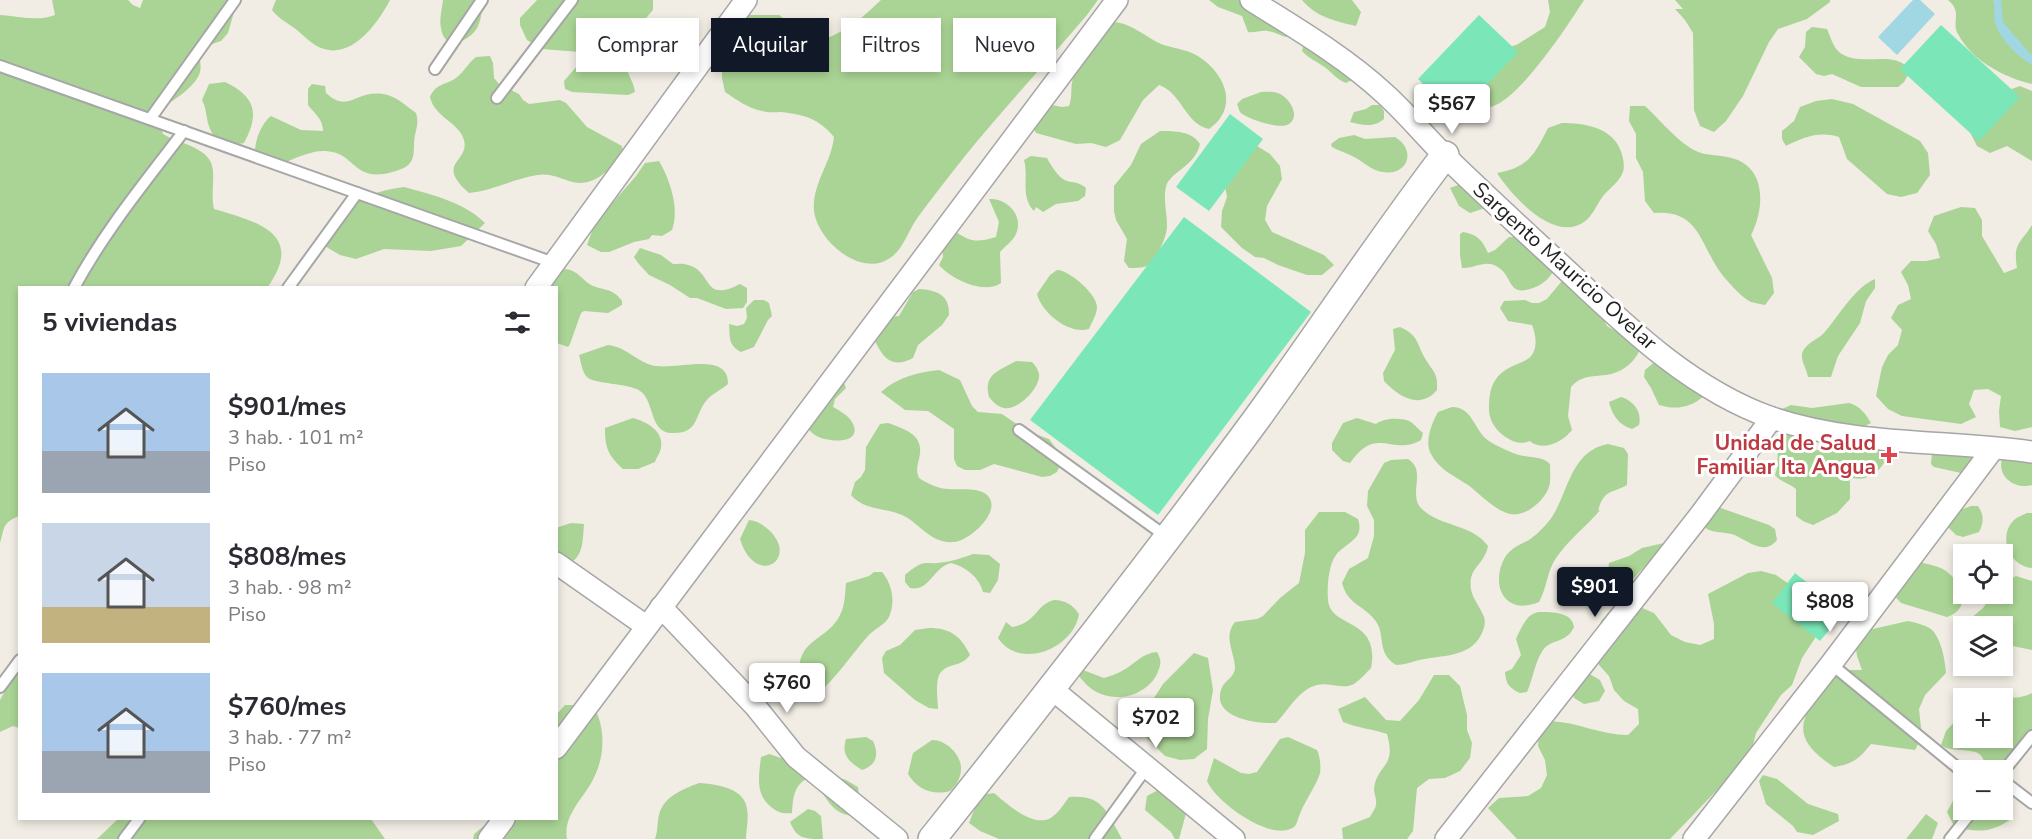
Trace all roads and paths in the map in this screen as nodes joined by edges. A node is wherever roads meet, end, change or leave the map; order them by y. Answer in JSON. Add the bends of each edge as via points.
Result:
{"nodes":[{"id":1,"x":235,"y":0,"type":"edge"},
{"id":2,"x":482,"y":0,"type":"edge"},
{"id":3,"x":572,"y":0,"type":"edge"},
{"id":4,"x":746,"y":0,"type":"edge"},
{"id":5,"x":1117,"y":0,"type":"edge"},
{"id":6,"x":1251,"y":0,"type":"edge"},
{"id":7,"x":0,"y":66,"type":"edge"},
{"id":8,"x":435,"y":69,"type":"dead end"},
{"id":9,"x":497,"y":98,"type":"dead end"},
{"id":10,"x":150,"y":119,"type":"junction"},
{"id":11,"x":184,"y":131,"type":"junction"},
{"id":12,"x":1445,"y":155,"type":"junction"},
{"id":13,"x":357,"y":193,"type":"junction"},
{"id":14,"x":554,"y":263,"type":"junction"},
{"id":15,"x":75,"y":286,"type":"edge"},
{"id":16,"x":289,"y":286,"type":"edge"},
{"id":17,"x":537,"y":286,"type":"edge"},
{"id":18,"x":1772,"y":418,"type":"junction"},
{"id":19,"x":1018,"y":430,"type":"dead end"},
{"id":20,"x":1993,"y":449,"type":"junction"},
{"id":21,"x":2032,"y":452,"type":"edge"},
{"id":22,"x":1168,"y":538,"type":"junction"},
{"id":23,"x":558,"y":564,"type":"edge"},
{"id":24,"x":661,"y":607,"type":"junction"},
{"id":25,"x":646,"y":626,"type":"junction"},
{"id":26,"x":18,"y":663,"type":"edge"},
{"id":27,"x":1831,"y":664,"type":"junction"},
{"id":28,"x":0,"y":687,"type":"edge"},
{"id":29,"x":1052,"y":689,"type":"junction"},
{"id":30,"x":2032,"y":736,"type":"edge"},
{"id":31,"x":558,"y":745,"type":"edge"},
{"id":32,"x":2013,"y":760,"type":"edge"},
{"id":33,"x":1953,"y":764,"type":"edge"},
{"id":34,"x":1147,"y":767,"type":"junction"},
{"id":35,"x":2013,"y":788,"type":"edge"},
{"id":36,"x":2032,"y":803,"type":"edge"},
{"id":37,"x":138,"y":820,"type":"edge"},
{"id":38,"x":503,"y":820,"type":"edge"},
{"id":39,"x":1965,"y":820,"type":"edge"},
{"id":40,"x":124,"y":839,"type":"edge"},
{"id":41,"x":489,"y":839,"type":"edge"},
{"id":42,"x":897,"y":839,"type":"edge"},
{"id":43,"x":932,"y":839,"type":"edge"},
{"id":44,"x":1095,"y":839,"type":"edge"},
{"id":45,"x":1234,"y":839,"type":"edge"},
{"id":46,"x":1446,"y":839,"type":"edge"},
{"id":47,"x":1694,"y":839,"type":"edge"},
{"id":48,"x":1950,"y":839,"type":"edge"}],
"edges":[{"from":1,"to":10,"type":"lane"},
{"from":2,"to":8,"type":"lane"},
{"from":3,"to":9,"type":"lane"},
{"from":4,"to":14,"type":"street"},
{"from":5,"to":24,"type":"street"},
{"from":6,"to":12,"type":"street","name":"Sargento Mauricio Ovelar","via":[[1323,44],[1376,87]]},
{"from":7,"to":10,"type":"lane"},
{"from":10,"to":11,"type":"lane"},
{"from":11,"to":13,"type":"lane"},
{"from":11,"to":15,"type":"lane","via":[[119,216]]},
{"from":12,"to":18,"type":"street","name":"Sargento Mauricio Ovelar","via":[[1617,318],[1707,386]]},
{"from":12,"to":22,"type":"street"},
{"from":13,"to":14,"type":"lane"},
{"from":13,"to":16,"type":"lane"},
{"from":14,"to":17,"type":"street"},
{"from":18,"to":20,"type":"street","name":"Sargento Mauricio Ovelar","via":[[1862,437]]},
{"from":18,"to":46,"type":"street"},
{"from":19,"to":22,"type":"lane"},
{"from":20,"to":21,"type":"street","name":"Sargento Mauricio Ovelar"},
{"from":20,"to":27,"type":"street"},
{"from":22,"to":29,"type":"street"},
{"from":23,"to":25,"type":"street"},
{"from":24,"to":25,"type":"street"},
{"from":24,"to":42,"type":"street","via":[[755,706],[796,757]]},
{"from":25,"to":31,"type":"street"},
{"from":26,"to":28,"type":"lane"},
{"from":27,"to":33,"type":"lane"},
{"from":27,"to":47,"type":"street"},
{"from":29,"to":34,"type":"street"},
{"from":29,"to":43,"type":"street"},
{"from":30,"to":32,"type":"lane"},
{"from":34,"to":44,"type":"lane"},
{"from":34,"to":45,"type":"street"},
{"from":35,"to":36,"type":"lane"},
{"from":37,"to":40,"type":"lane"},
{"from":38,"to":41,"type":"street"},
{"from":39,"to":48,"type":"lane"}]}
